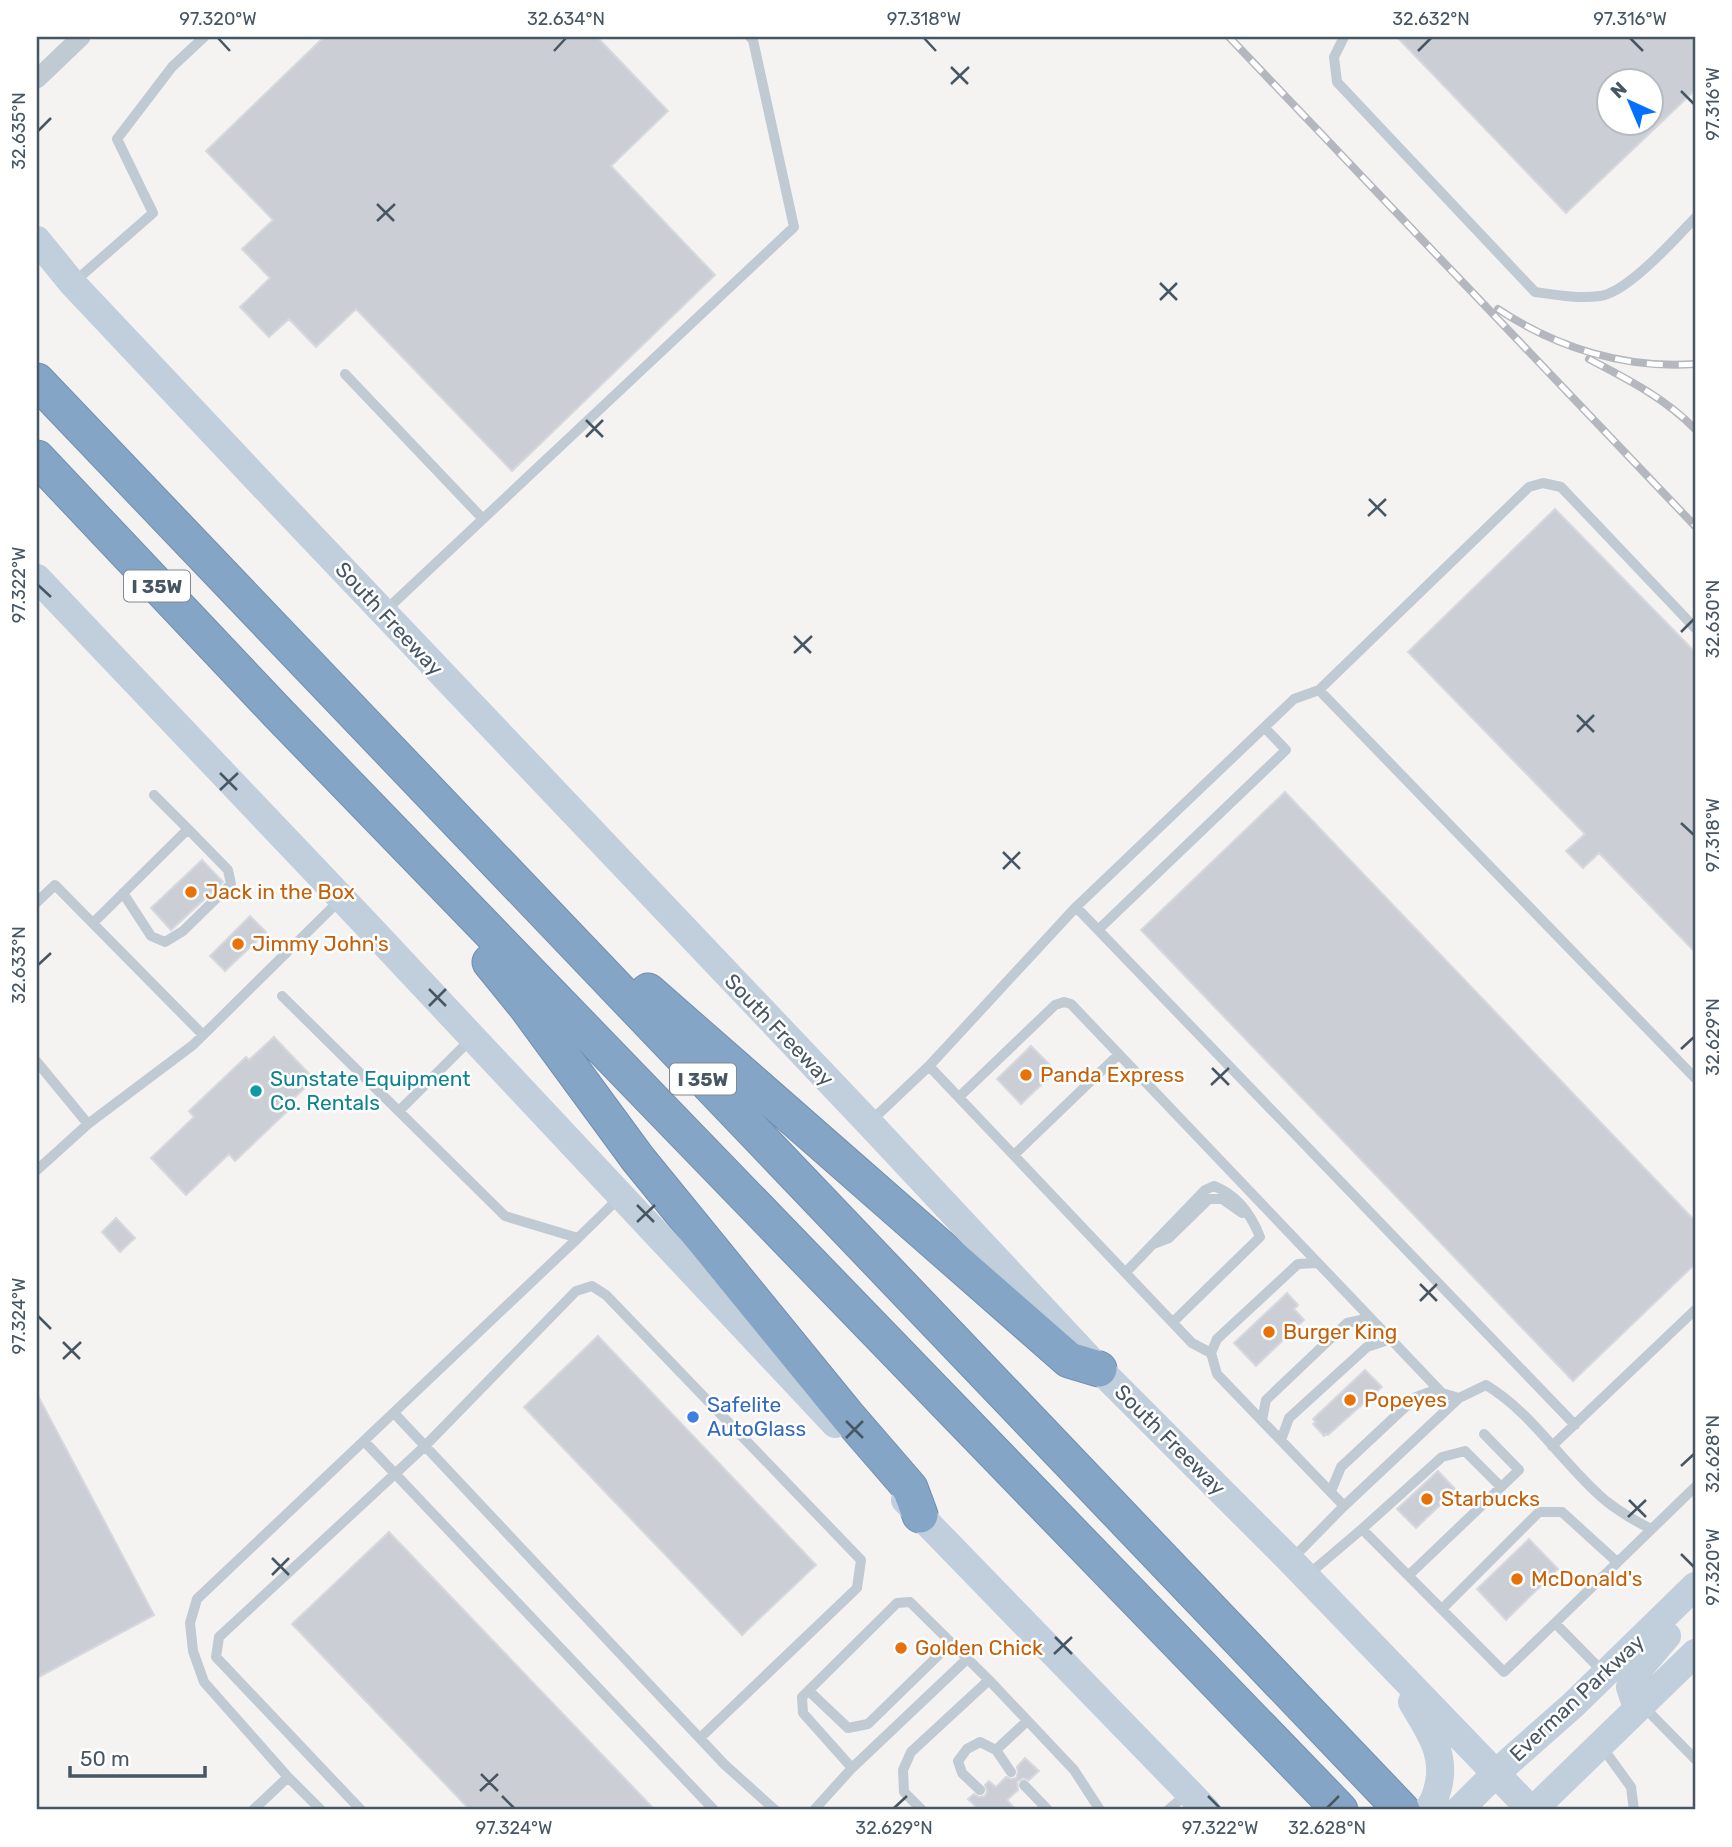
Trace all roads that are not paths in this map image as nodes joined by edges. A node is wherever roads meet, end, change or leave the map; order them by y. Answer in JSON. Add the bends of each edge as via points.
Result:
{"nodes":[{"id":1,"x":81,"y":37,"type":"edge"},
{"id":2,"x":204,"y":37,"type":"edge"},
{"id":3,"x":750,"y":37,"type":"edge"},
{"id":4,"x":1344,"y":37,"type":"edge"},
{"id":5,"x":37,"y":79,"type":"edge"},
{"id":6,"x":1695,"y":218,"type":"edge"},
{"id":7,"x":37,"y":240,"type":"edge"},
{"id":8,"x":37,"y":254,"type":"edge"},
{"id":9,"x":72,"y":283,"type":"junction"},
{"id":10,"x":345,"y":374,"type":"dead end"},
{"id":11,"x":37,"y":381,"type":"edge"},
{"id":12,"x":37,"y":458,"type":"edge"},
{"id":13,"x":483,"y":519,"type":"junction"},
{"id":14,"x":37,"y":578,"type":"edge"},
{"id":15,"x":383,"y":612,"type":"junction"},
{"id":16,"x":1695,"y":628,"type":"edge"},
{"id":17,"x":1319,"y":690,"type":"junction"},
{"id":18,"x":278,"y":713,"type":"junction"},
{"id":19,"x":1265,"y":728,"type":"junction"},
{"id":20,"x":153,"y":795,"type":"dead end"},
{"id":21,"x":454,"y":819,"type":"junction"},
{"id":22,"x":188,"y":829,"type":"junction"},
{"id":23,"x":123,"y":893,"type":"junction"},
{"id":24,"x":342,"y":898,"type":"junction"},
{"id":25,"x":37,"y":902,"type":"edge"},
{"id":26,"x":1076,"y":907,"type":"junction"},
{"id":27,"x":93,"y":923,"type":"junction"},
{"id":28,"x":1098,"y":930,"type":"junction"},
{"id":29,"x":282,"y":996,"type":"dead end"},
{"id":30,"x":203,"y":1035,"type":"junction"},
{"id":31,"x":473,"y":1038,"type":"junction"},
{"id":32,"x":1119,"y":1054,"type":"junction"},
{"id":33,"x":37,"y":1062,"type":"edge"},
{"id":34,"x":929,"y":1066,"type":"junction"},
{"id":35,"x":1695,"y":1078,"type":"edge"},
{"id":36,"x":959,"y":1097,"type":"junction"},
{"id":37,"x":399,"y":1111,"type":"junction"},
{"id":38,"x":869,"y":1123,"type":"junction"},
{"id":39,"x":88,"y":1124,"type":"junction"},
{"id":40,"x":1014,"y":1155,"type":"junction"},
{"id":41,"x":37,"y":1170,"type":"edge"},
{"id":42,"x":621,"y":1195,"type":"junction"},
{"id":43,"x":1274,"y":1220,"type":"junction"},
{"id":44,"x":1260,"y":1237,"type":"junction"},
{"id":45,"x":578,"y":1238,"type":"junction"},
{"id":46,"x":1316,"y":1263,"type":"junction"},
{"id":47,"x":1126,"y":1272,"type":"junction"},
{"id":48,"x":1695,"y":1310,"type":"edge"},
{"id":49,"x":1370,"y":1318,"type":"junction"},
{"id":50,"x":1173,"y":1322,"type":"junction"},
{"id":51,"x":1391,"y":1339,"type":"junction"},
{"id":52,"x":1211,"y":1353,"type":"junction"},
{"id":53,"x":1099,"y":1369,"type":"junction"},
{"id":54,"x":1438,"y":1389,"type":"junction"},
{"id":55,"x":1459,"y":1398,"type":"junction"},
{"id":56,"x":394,"y":1413,"type":"junction"},
{"id":57,"x":1262,"y":1420,"type":"junction"},
{"id":58,"x":1575,"y":1425,"type":"junction"},
{"id":59,"x":1484,"y":1434,"type":"dead end"},
{"id":60,"x":1281,"y":1440,"type":"junction"},
{"id":61,"x":364,"y":1441,"type":"junction"},
{"id":62,"x":425,"y":1446,"type":"junction"},
{"id":63,"x":1552,"y":1446,"type":"junction"},
{"id":64,"x":395,"y":1473,"type":"junction"},
{"id":65,"x":1501,"y":1487,"type":"junction"},
{"id":66,"x":1695,"y":1488,"type":"edge"},
{"id":67,"x":1331,"y":1491,"type":"junction"},
{"id":68,"x":1344,"y":1506,"type":"junction"},
{"id":69,"x":920,"y":1515,"type":"junction"},
{"id":70,"x":1362,"y":1529,"type":"junction"},
{"id":71,"x":1651,"y":1529,"type":"junction"},
{"id":72,"x":1617,"y":1562,"type":"junction"},
{"id":73,"x":1298,"y":1569,"type":"junction"},
{"id":74,"x":1409,"y":1575,"type":"junction"},
{"id":75,"x":1691,"y":1589,"type":"edge"},
{"id":76,"x":1442,"y":1609,"type":"junction"},
{"id":77,"x":1555,"y":1623,"type":"junction"},
{"id":78,"x":951,"y":1643,"type":"junction"},
{"id":79,"x":1695,"y":1653,"type":"edge"},
{"id":80,"x":967,"y":1659,"type":"junction"},
{"id":81,"x":1391,"y":1665,"type":"junction"},
{"id":82,"x":1605,"y":1674,"type":"junction"},
{"id":83,"x":989,"y":1680,"type":"junction"},
{"id":84,"x":809,"y":1691,"type":"junction"},
{"id":85,"x":1642,"y":1705,"type":"junction"},
{"id":86,"x":1027,"y":1721,"type":"junction"},
{"id":87,"x":699,"y":1738,"type":"junction"},
{"id":88,"x":1600,"y":1745,"type":"junction"},
{"id":89,"x":996,"y":1750,"type":"junction"},
{"id":90,"x":1695,"y":1759,"type":"edge"},
{"id":91,"x":852,"y":1768,"type":"junction"},
{"id":92,"x":1012,"y":1772,"type":"dead end"},
{"id":93,"x":1496,"y":1773,"type":"junction"},
{"id":94,"x":288,"y":1777,"type":"junction"},
{"id":95,"x":1024,"y":1785,"type":"dead end"},
{"id":96,"x":980,"y":1790,"type":"dead end"},
{"id":97,"x":1187,"y":1804,"type":"edge"},
{"id":98,"x":253,"y":1810,"type":"edge"},
{"id":99,"x":321,"y":1810,"type":"edge"},
{"id":100,"x":361,"y":1810,"type":"edge"},
{"id":101,"x":714,"y":1810,"type":"edge"},
{"id":102,"x":775,"y":1810,"type":"edge"},
{"id":103,"x":814,"y":1810,"type":"edge"},
{"id":104,"x":922,"y":1810,"type":"edge"},
{"id":105,"x":1048,"y":1810,"type":"edge"},
{"id":106,"x":1100,"y":1810,"type":"edge"},
{"id":107,"x":1339,"y":1810,"type":"edge"},
{"id":108,"x":1402,"y":1810,"type":"edge"},
{"id":109,"x":1426,"y":1810,"type":"edge"},
{"id":110,"x":1459,"y":1810,"type":"edge"},
{"id":111,"x":1532,"y":1810,"type":"edge"},
{"id":112,"x":1634,"y":1810,"type":"edge"}],
"edges":[{"from":1,"to":5,"type":"street"},
{"from":2,"to":9,"type":"lane","via":[[172,67],[117,139],[153,214]]},
{"from":3,"to":13,"type":"lane","via":[[794,227]]},
{"from":4,"to":6,"type":"lane","via":[[1334,57],[1337,82],[1535,292],[1603,296],[1641,273]]},
{"from":7,"to":9,"type":"main road","name":"South Freeway"},
{"from":8,"to":9,"type":"main road"},
{"from":9,"to":15,"type":"main road","name":"South Freeway"},
{"from":10,"to":13,"type":"lane"},
{"from":11,"to":21,"type":"highway","number":"I 35W"},
{"from":12,"to":18,"type":"highway","number":"I 35W"},
{"from":13,"to":15,"type":"lane"},
{"from":14,"to":24,"type":"main road"},
{"from":15,"to":38,"type":"main road","name":"South Freeway"},
{"from":16,"to":17,"type":"lane","via":[[1561,487],[1543,483],[1529,487]]},
{"from":17,"to":19,"type":"lane","via":[[1294,699]]},
{"from":17,"to":35,"type":"lane"},
{"from":18,"to":69,"type":"highway","via":[[294,750],[509,985],[638,1159],[910,1488]]},
{"from":18,"to":107,"type":"highway","number":"I 35W"},
{"from":19,"to":26,"type":"lane"},
{"from":19,"to":28,"type":"lane","via":[[1286,750]]},
{"from":20,"to":22,"type":"lane"},
{"from":21,"to":53,"type":"highway","via":[[504,851],[663,1006],[1069,1360]]},
{"from":21,"to":108,"type":"highway","number":"I 35W"},
{"from":22,"to":23,"type":"lane"},
{"from":22,"to":23,"type":"lane","via":[[228,870],[231,884],[183,931],[165,942],[150,936]]},
{"from":23,"to":27,"type":"lane"},
{"from":24,"to":30,"type":"lane"},
{"from":24,"to":31,"type":"main road"},
{"from":25,"to":27,"type":"lane","via":[[55,885]]},
{"from":26,"to":28,"type":"lane"},
{"from":26,"to":34,"type":"lane"},
{"from":27,"to":30,"type":"lane"},
{"from":28,"to":58,"type":"lane"},
{"from":29,"to":37,"type":"lane"},
{"from":30,"to":39,"type":"lane"},
{"from":31,"to":37,"type":"lane"},
{"from":31,"to":42,"type":"main road"},
{"from":32,"to":36,"type":"lane","via":[[1064,1002],[1055,1005]]},
{"from":32,"to":40,"type":"lane"},
{"from":32,"to":43,"type":"lane"},
{"from":33,"to":39,"type":"lane"},
{"from":34,"to":36,"type":"lane"},
{"from":34,"to":38,"type":"lane"},
{"from":36,"to":40,"type":"lane"},
{"from":37,"to":45,"type":"lane","via":[[505,1216]]},
{"from":38,"to":53,"type":"main road","name":"South Freeway"},
{"from":39,"to":41,"type":"lane"},
{"from":40,"to":47,"type":"lane"},
{"from":42,"to":45,"type":"lane"},
{"from":42,"to":69,"type":"main road"},
{"from":43,"to":44,"type":"lane"},
{"from":43,"to":46,"type":"lane"},
{"from":44,"to":47,"type":"lane","via":[[1254,1221],[1227,1191],[1214,1186]]},
{"from":44,"to":50,"type":"lane"},
{"from":45,"to":56,"type":"lane"},
{"from":46,"to":49,"type":"lane"},
{"from":46,"to":52,"type":"lane","via":[[1298,1264],[1217,1339]]},
{"from":47,"to":50,"type":"lane"},
{"from":48,"to":58,"type":"lane"},
{"from":49,"to":51,"type":"lane"},
{"from":49,"to":57,"type":"lane","via":[[1347,1323],[1316,1352],[1266,1400]]},
{"from":50,"to":52,"type":"lane","via":[[1192,1343]]},
{"from":51,"to":54,"type":"lane"},
{"from":51,"to":60,"type":"lane","via":[[1367,1347],[1289,1418]]},
{"from":52,"to":57,"type":"lane","via":[[1217,1374]]},
{"from":53,"to":73,"type":"main road","name":"South Freeway"},
{"from":54,"to":55,"type":"lane"},
{"from":54,"to":67,"type":"lane","via":[[1416,1397],[1341,1467]]},
{"from":55,"to":63,"type":"lane","via":[[1486,1385],[1507,1398]]},
{"from":55,"to":68,"type":"lane"},
{"from":56,"to":61,"type":"lane"},
{"from":56,"to":62,"type":"lane"},
{"from":57,"to":60,"type":"lane"},
{"from":58,"to":63,"type":"lane"},
{"from":59,"to":65,"type":"lane","via":[[1520,1470]]},
{"from":60,"to":67,"type":"lane"},
{"from":61,"to":64,"type":"lane"},
{"from":61,"to":94,"type":"lane","via":[[197,1599],[190,1623],[193,1651],[204,1682]]},
{"from":62,"to":64,"type":"lane"},
{"from":62,"to":87,"type":"lane"},
{"from":62,"to":87,"type":"lane","via":[[576,1292],[592,1286],[606,1295],[861,1560],[857,1588]]},
{"from":63,"to":71,"type":"lane","via":[[1604,1500]]},
{"from":64,"to":100,"type":"lane","via":[[219,1637],[216,1657]]},
{"from":64,"to":101,"type":"lane"},
{"from":65,"to":70,"type":"lane","via":[[1465,1451],[1442,1457]]},
{"from":65,"to":74,"type":"lane"},
{"from":66,"to":71,"type":"lane"},
{"from":67,"to":68,"type":"lane"},
{"from":68,"to":73,"type":"lane"},
{"from":69,"to":97,"type":"main road"},
{"from":70,"to":73,"type":"lane"},
{"from":70,"to":74,"type":"lane"},
{"from":71,"to":72,"type":"lane"},
{"from":72,"to":76,"type":"lane","via":[[1562,1512],[1539,1511]]},
{"from":72,"to":77,"type":"lane"},
{"from":73,"to":81,"type":"main road","name":"South Freeway"},
{"from":74,"to":76,"type":"lane"},
{"from":75,"to":82,"type":"main road","name":"Everman Parkway"},
{"from":75,"to":85,"type":"main road","via":[[1679,1620],[1638,1670],[1630,1687]]},
{"from":76,"to":77,"type":"lane","via":[[1504,1672]]},
{"from":77,"to":82,"type":"lane"},
{"from":78,"to":80,"type":"lane"},
{"from":78,"to":84,"type":"lane","via":[[868,1724],[848,1728]]},
{"from":78,"to":84,"type":"lane","via":[[910,1602],[897,1604]]},
{"from":79,"to":85,"type":"main road"},
{"from":80,"to":83,"type":"lane"},
{"from":80,"to":91,"type":"lane"},
{"from":81,"to":93,"type":"main road","name":"South Freeway"},
{"from":81,"to":109,"type":"main road","via":[[1434,1741],[1441,1763],[1440,1783]]},
{"from":82,"to":93,"type":"main road","name":"Everman Parkway"},
{"from":83,"to":86,"type":"lane"},
{"from":83,"to":104,"type":"lane","via":[[911,1752],[903,1770],[904,1791]]},
{"from":84,"to":91,"type":"lane","via":[[802,1697],[803,1713]]},
{"from":85,"to":88,"type":"main road"},
{"from":85,"to":90,"type":"lane"},
{"from":86,"to":89,"type":"lane"},
{"from":86,"to":106,"type":"lane","via":[[1074,1770]]},
{"from":87,"to":102,"type":"lane"},
{"from":88,"to":111,"type":"main road"},
{"from":88,"to":112,"type":"lane","via":[[1631,1787]]},
{"from":89,"to":92,"type":"lane"},
{"from":89,"to":96,"type":"lane","via":[[981,1742],[967,1749],[958,1761],[962,1773]]},
{"from":91,"to":103,"type":"lane"},
{"from":93,"to":110,"type":"main road","name":"Everman Parkway"},
{"from":93,"to":111,"type":"main road","name":"South Freeway"},
{"from":94,"to":98,"type":"lane"},
{"from":94,"to":99,"type":"lane"},
{"from":95,"to":105,"type":"lane"}]}
